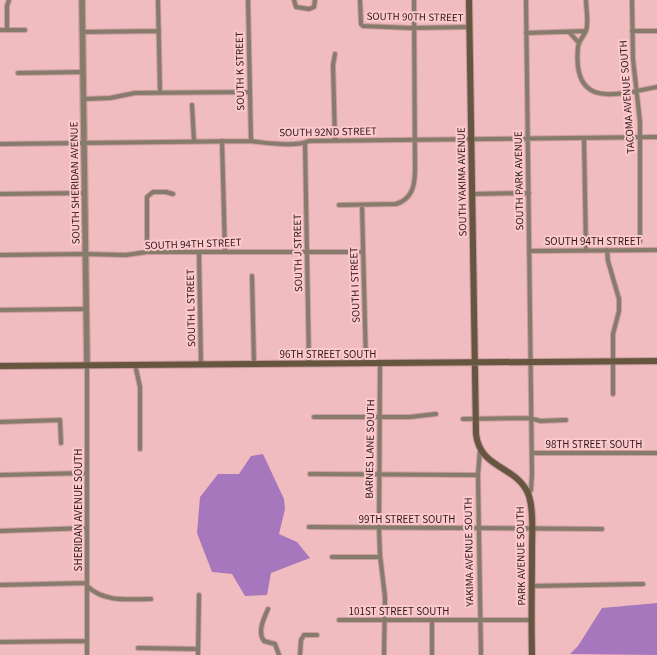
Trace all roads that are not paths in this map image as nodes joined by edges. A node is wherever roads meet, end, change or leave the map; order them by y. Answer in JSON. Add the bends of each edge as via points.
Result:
{"nodes":[{"id":1,"x":9,"y":0,"type":"edge"},
{"id":2,"x":82,"y":0,"type":"edge"},
{"id":3,"x":158,"y":0,"type":"edge"},
{"id":4,"x":248,"y":0,"type":"edge"},
{"id":5,"x":294,"y":0,"type":"edge"},
{"id":6,"x":315,"y":0,"type":"edge"},
{"id":7,"x":360,"y":0,"type":"edge"},
{"id":8,"x":414,"y":0,"type":"edge"},
{"id":9,"x":470,"y":0,"type":"edge"},
{"id":10,"x":526,"y":0,"type":"edge"},
{"id":11,"x":586,"y":0,"type":"edge"},
{"id":12,"x":632,"y":0,"type":"edge"},
{"id":13,"x":470,"y":27,"type":"junction"},
{"id":14,"x":414,"y":28,"type":"junction"},
{"id":15,"x":0,"y":30,"type":"edge"},
{"id":16,"x":7,"y":30,"type":"junction"},
{"id":17,"x":25,"y":30,"type":"dead end"},
{"id":18,"x":159,"y":31,"type":"junction"},
{"id":19,"x":586,"y":31,"type":"junction"},
{"id":20,"x":632,"y":31,"type":"junction"},
{"id":21,"x":657,"y":31,"type":"edge"},
{"id":22,"x":83,"y":32,"type":"junction"},
{"id":23,"x":569,"y":32,"type":"junction"},
{"id":24,"x":526,"y":33,"type":"junction"},
{"id":25,"x":579,"y":43,"type":"junction"},
{"id":26,"x":335,"y":54,"type":"dead end"},
{"id":27,"x":83,"y":72,"type":"junction"},
{"id":28,"x":18,"y":73,"type":"dead end"},
{"id":29,"x":657,"y":87,"type":"edge"},
{"id":30,"x":637,"y":91,"type":"junction"},
{"id":31,"x":250,"y":92,"type":"junction"},
{"id":32,"x":160,"y":93,"type":"junction"},
{"id":33,"x":84,"y":99,"type":"junction"},
{"id":34,"x":192,"y":106,"type":"dead end"},
{"id":35,"x":640,"y":137,"type":"junction"},
{"id":36,"x":657,"y":137,"type":"edge"},
{"id":37,"x":528,"y":138,"type":"junction"},
{"id":38,"x":584,"y":138,"type":"junction"},
{"id":39,"x":471,"y":139,"type":"junction"},
{"id":40,"x":335,"y":140,"type":"junction"},
{"id":41,"x":414,"y":140,"type":"junction"},
{"id":42,"x":222,"y":141,"type":"junction"},
{"id":43,"x":251,"y":141,"type":"junction"},
{"id":44,"x":194,"y":142,"type":"junction"},
{"id":45,"x":84,"y":143,"type":"junction"},
{"id":46,"x":305,"y":143,"type":"junction"},
{"id":47,"x":0,"y":144,"type":"edge"},
{"id":48,"x":85,"y":193,"type":"junction"},
{"id":49,"x":529,"y":193,"type":"junction"},
{"id":50,"x":0,"y":194,"type":"edge"},
{"id":51,"x":173,"y":194,"type":"dead end"},
{"id":52,"x":472,"y":194,"type":"junction"},
{"id":53,"x":339,"y":205,"type":"dead end"},
{"id":54,"x":362,"y":205,"type":"junction"},
{"id":55,"x":640,"y":241,"type":"dead end"},
{"id":56,"x":608,"y":250,"type":"junction"},
{"id":57,"x":657,"y":250,"type":"edge"},
{"id":58,"x":529,"y":251,"type":"junction"},
{"id":59,"x":586,"y":251,"type":"junction"},
{"id":60,"x":147,"y":252,"type":"junction"},
{"id":61,"x":199,"y":252,"type":"junction"},
{"id":62,"x":225,"y":252,"type":"junction"},
{"id":63,"x":308,"y":252,"type":"junction"},
{"id":64,"x":363,"y":252,"type":"junction"},
{"id":65,"x":85,"y":254,"type":"junction"},
{"id":66,"x":0,"y":255,"type":"edge"},
{"id":67,"x":252,"y":276,"type":"dead end"},
{"id":68,"x":86,"y":309,"type":"junction"},
{"id":69,"x":0,"y":310,"type":"edge"},
{"id":70,"x":657,"y":361,"type":"edge"},
{"id":71,"x":531,"y":362,"type":"junction"},
{"id":72,"x":613,"y":362,"type":"junction"},
{"id":73,"x":474,"y":363,"type":"junction"},
{"id":74,"x":135,"y":364,"type":"junction"},
{"id":75,"x":201,"y":364,"type":"junction"},
{"id":76,"x":254,"y":364,"type":"junction"},
{"id":77,"x":309,"y":364,"type":"junction"},
{"id":78,"x":366,"y":364,"type":"junction"},
{"id":79,"x":380,"y":364,"type":"junction"},
{"id":80,"x":87,"y":365,"type":"junction"},
{"id":81,"x":0,"y":366,"type":"edge"},
{"id":82,"x":613,"y":394,"type":"dead end"},
{"id":83,"x":436,"y":414,"type":"dead end"},
{"id":84,"x":314,"y":417,"type":"dead end"},
{"id":85,"x":379,"y":417,"type":"junction"},
{"id":86,"x":531,"y":418,"type":"junction"},
{"id":87,"x":463,"y":419,"type":"dead end"},
{"id":88,"x":476,"y":419,"type":"junction"},
{"id":89,"x":566,"y":420,"type":"dead end"},
{"id":90,"x":0,"y":422,"type":"edge"},
{"id":91,"x":61,"y":443,"type":"dead end"},
{"id":92,"x":140,"y":449,"type":"dead end"},
{"id":93,"x":480,"y":450,"type":"junction"},
{"id":94,"x":532,"y":453,"type":"junction"},
{"id":95,"x":657,"y":454,"type":"edge"},
{"id":96,"x":87,"y":473,"type":"junction"},
{"id":97,"x":378,"y":473,"type":"junction"},
{"id":98,"x":310,"y":474,"type":"dead end"},
{"id":99,"x":0,"y":475,"type":"edge"},
{"id":100,"x":478,"y":475,"type":"junction"},
{"id":101,"x":528,"y":494,"type":"junction"},
{"id":102,"x":309,"y":527,"type":"dead end"},
{"id":103,"x":87,"y":528,"type":"junction"},
{"id":104,"x":378,"y":528,"type":"junction"},
{"id":105,"x":478,"y":528,"type":"junction"},
{"id":106,"x":532,"y":528,"type":"junction"},
{"id":107,"x":602,"y":529,"type":"dead end"},
{"id":108,"x":0,"y":531,"type":"edge"},
{"id":109,"x":332,"y":557,"type":"dead end"},
{"id":110,"x":380,"y":557,"type":"junction"},
{"id":111,"x":87,"y":584,"type":"junction"},
{"id":112,"x":643,"y":584,"type":"dead end"},
{"id":113,"x":0,"y":585,"type":"edge"},
{"id":114,"x":532,"y":586,"type":"junction"},
{"id":115,"x":199,"y":595,"type":"dead end"},
{"id":116,"x":151,"y":599,"type":"dead end"},
{"id":117,"x":268,"y":609,"type":"dead end"},
{"id":118,"x":339,"y":620,"type":"dead end"},
{"id":119,"x":432,"y":620,"type":"junction"},
{"id":120,"x":531,"y":620,"type":"junction"},
{"id":121,"x":385,"y":621,"type":"junction"},
{"id":122,"x":481,"y":621,"type":"junction"},
{"id":123,"x":317,"y":635,"type":"dead end"},
{"id":124,"x":87,"y":641,"type":"junction"},
{"id":125,"x":0,"y":642,"type":"edge"},
{"id":126,"x":138,"y":648,"type":"dead end"},
{"id":127,"x":198,"y":649,"type":"junction"},
{"id":128,"x":87,"y":655,"type":"edge"},
{"id":129,"x":198,"y":655,"type":"edge"},
{"id":130,"x":279,"y":655,"type":"edge"},
{"id":131,"x":300,"y":655,"type":"edge"},
{"id":132,"x":384,"y":655,"type":"edge"},
{"id":133,"x":432,"y":655,"type":"edge"},
{"id":134,"x":481,"y":655,"type":"edge"},
{"id":135,"x":532,"y":655,"type":"edge"}],
"edges":[{"from":1,"to":16,"type":"street"},
{"from":2,"to":22,"type":"street","name":"SOUTH SHERIDAN AVENUE"},
{"from":3,"to":18,"type":"street"},
{"from":4,"to":31,"type":"street","name":"SOUTH K STREET"},
{"from":5,"to":6,"type":"street","via":[[296,7],[309,9],[314,7]]},
{"from":7,"to":14,"type":"street","name":"SOUTH 90TH STREET","via":[[363,26]]},
{"from":8,"to":14,"type":"street"},
{"from":9,"to":13,"type":"main road","name":"SOUTH YAKIMA AVENUE"},
{"from":10,"to":24,"type":"street","name":"SOUTH PARK AVENUE"},
{"from":11,"to":19,"type":"street"},
{"from":12,"to":20,"type":"street","name":"TACOMA AVENUE SOUTH"},
{"from":13,"to":14,"type":"street","name":"SOUTH 90TH STREET"},
{"from":13,"to":39,"type":"main road","name":"SOUTH YAKIMA AVENUE"},
{"from":14,"to":41,"type":"street"},
{"from":15,"to":16,"type":"street"},
{"from":16,"to":17,"type":"street"},
{"from":18,"to":22,"type":"street"},
{"from":18,"to":32,"type":"street"},
{"from":19,"to":23,"type":"street"},
{"from":19,"to":25,"type":"street"},
{"from":20,"to":21,"type":"street"},
{"from":20,"to":30,"type":"street","name":"TACOMA AVENUE SOUTH"},
{"from":22,"to":27,"type":"street","name":"SOUTH SHERIDAN AVENUE"},
{"from":23,"to":24,"type":"street"},
{"from":23,"to":25,"type":"street"},
{"from":24,"to":37,"type":"street","name":"SOUTH PARK AVENUE"},
{"from":25,"to":30,"type":"street","via":[[579,76],[588,89],[602,94]]},
{"from":26,"to":40,"type":"street"},
{"from":27,"to":28,"type":"street"},
{"from":27,"to":33,"type":"street","name":"SOUTH SHERIDAN AVENUE"},
{"from":29,"to":30,"type":"street"},
{"from":30,"to":35,"type":"street","name":"TACOMA AVENUE SOUTH"},
{"from":31,"to":32,"type":"street"},
{"from":31,"to":43,"type":"street","name":"SOUTH K STREET"},
{"from":32,"to":33,"type":"street"},
{"from":33,"to":45,"type":"street","name":"SOUTH SHERIDAN AVENUE"},
{"from":34,"to":44,"type":"street"},
{"from":35,"to":36,"type":"street","name":"SOUTH 92ND STREET"},
{"from":35,"to":38,"type":"street","name":"SOUTH 92ND STREET"},
{"from":35,"to":55,"type":"street","name":"TACOMA AVENUE SOUTH"},
{"from":37,"to":38,"type":"street","name":"SOUTH 92ND STREET"},
{"from":37,"to":39,"type":"street","name":"SOUTH 92ND STREET"},
{"from":37,"to":49,"type":"street","name":"SOUTH PARK AVENUE"},
{"from":38,"to":59,"type":"street"},
{"from":39,"to":41,"type":"street","name":"SOUTH 92ND STREET"},
{"from":39,"to":52,"type":"main road","name":"SOUTH YAKIMA AVENUE"},
{"from":40,"to":41,"type":"street","name":"SOUTH 92ND STREET"},
{"from":40,"to":46,"type":"street","name":"SOUTH 92ND STREET"},
{"from":41,"to":54,"type":"street","via":[[415,181],[411,194],[396,204]]},
{"from":42,"to":43,"type":"street","name":"SOUTH 92ND STREET"},
{"from":42,"to":44,"type":"street","name":"SOUTH 92ND STREET"},
{"from":42,"to":62,"type":"street"},
{"from":43,"to":46,"type":"street","name":"SOUTH 92ND STREET"},
{"from":44,"to":45,"type":"street","name":"SOUTH 92ND STREET"},
{"from":45,"to":47,"type":"street","name":"SOUTH 92ND STREET"},
{"from":45,"to":48,"type":"street","name":"SOUTH SHERIDAN AVENUE"},
{"from":46,"to":63,"type":"street","name":"SOUTH J STREET"},
{"from":48,"to":50,"type":"street"},
{"from":48,"to":65,"type":"street","name":"SOUTH SHERIDAN AVENUE"},
{"from":49,"to":52,"type":"street"},
{"from":49,"to":58,"type":"street","name":"SOUTH PARK AVENUE"},
{"from":51,"to":60,"type":"street","via":[[148,194]]},
{"from":52,"to":73,"type":"main road","name":"SOUTH YAKIMA AVENUE"},
{"from":53,"to":54,"type":"street"},
{"from":54,"to":64,"type":"street","name":"SOUTH I STREET"},
{"from":56,"to":57,"type":"street","name":"SOUTH 94TH STREET"},
{"from":56,"to":59,"type":"street","name":"SOUTH 94TH STREET"},
{"from":56,"to":72,"type":"street","via":[[608,261],[619,299],[619,311],[613,334]]},
{"from":58,"to":59,"type":"street","name":"SOUTH 94TH STREET"},
{"from":58,"to":71,"type":"street","name":"SOUTH PARK AVENUE"},
{"from":60,"to":61,"type":"street","name":"SOUTH 94TH STREET"},
{"from":60,"to":65,"type":"street","name":"SOUTH 94TH STREET","via":[[130,255]]},
{"from":61,"to":62,"type":"street","name":"SOUTH 94TH STREET"},
{"from":61,"to":75,"type":"street","name":"SOUTH L STREET"},
{"from":62,"to":63,"type":"street","name":"SOUTH 94TH STREET"},
{"from":63,"to":64,"type":"street","name":"SOUTH 94TH STREET"},
{"from":63,"to":77,"type":"street","name":"SOUTH J STREET"},
{"from":64,"to":78,"type":"street","name":"SOUTH I STREET"},
{"from":65,"to":66,"type":"street","name":"SOUTH 94TH STREET"},
{"from":65,"to":68,"type":"street","name":"SOUTH SHERIDAN AVENUE"},
{"from":67,"to":76,"type":"street"},
{"from":68,"to":69,"type":"street"},
{"from":68,"to":80,"type":"street","name":"SOUTH SHERIDAN AVENUE"},
{"from":70,"to":72,"type":"main road","name":"96TH STREET SOUTH"},
{"from":71,"to":72,"type":"main road","name":"96TH STREET SOUTH"},
{"from":71,"to":73,"type":"main road","name":"96TH STREET SOUTH"},
{"from":71,"to":86,"type":"street","name":"PARK AVENUE SOUTH"},
{"from":72,"to":82,"type":"street"},
{"from":73,"to":79,"type":"main road","name":"96TH STREET SOUTH"},
{"from":73,"to":88,"type":"main road","name":"YAKIMA AVENUE SOUTH"},
{"from":74,"to":75,"type":"main road","name":"96TH STREET SOUTH"},
{"from":74,"to":80,"type":"main road","name":"96TH STREET SOUTH"},
{"from":74,"to":92,"type":"street","via":[[140,387]]},
{"from":75,"to":76,"type":"main road","name":"96TH STREET SOUTH"},
{"from":76,"to":77,"type":"main road","name":"96TH STREET SOUTH"},
{"from":77,"to":78,"type":"main road","name":"96TH STREET SOUTH"},
{"from":78,"to":79,"type":"main road","name":"96TH STREET SOUTH"},
{"from":79,"to":85,"type":"street","name":"BARNES LANE SOUTH"},
{"from":80,"to":81,"type":"main road","name":"96TH STREET SOUTH"},
{"from":80,"to":96,"type":"street","name":"SHERIDAN AVENUE SOUTH"},
{"from":83,"to":85,"type":"street"},
{"from":84,"to":85,"type":"street"},
{"from":85,"to":97,"type":"street","name":"BARNES LANE SOUTH"},
{"from":86,"to":88,"type":"street"},
{"from":86,"to":89,"type":"street","via":[[540,421]]},
{"from":86,"to":94,"type":"street","name":"PARK AVENUE SOUTH"},
{"from":87,"to":88,"type":"street"},
{"from":88,"to":93,"type":"main road","name":"YAKIMA AVENUE SOUTH"},
{"from":90,"to":91,"type":"street","via":[[60,420]]},
{"from":93,"to":100,"type":"street","name":"YAKIMA AVENUE SOUTH"},
{"from":93,"to":101,"type":"main road","via":[[488,460],[515,476]]},
{"from":94,"to":95,"type":"street","name":"98TH STREET SOUTH"},
{"from":94,"to":101,"type":"street","name":"PARK AVENUE SOUTH","via":[[532,486]]},
{"from":96,"to":99,"type":"street"},
{"from":96,"to":103,"type":"street","name":"SHERIDAN AVENUE SOUTH"},
{"from":97,"to":98,"type":"street"},
{"from":97,"to":100,"type":"street"},
{"from":97,"to":104,"type":"street","name":"BARNES LANE SOUTH"},
{"from":100,"to":105,"type":"street","name":"YAKIMA AVENUE SOUTH"},
{"from":101,"to":106,"type":"main road","name":"PARK AVENUE SOUTH"},
{"from":102,"to":104,"type":"street","name":"99TH STREET SOUTH"},
{"from":103,"to":108,"type":"street"},
{"from":103,"to":111,"type":"street","name":"SHERIDAN AVENUE SOUTH"},
{"from":104,"to":105,"type":"street","name":"99TH STREET SOUTH"},
{"from":104,"to":110,"type":"street","name":"BARNES LANE SOUTH"},
{"from":105,"to":106,"type":"street","name":"99TH STREET SOUTH"},
{"from":105,"to":122,"type":"street","name":"YAKIMA AVENUE SOUTH"},
{"from":106,"to":107,"type":"street","name":"99TH STREET SOUTH"},
{"from":106,"to":114,"type":"main road","name":"PARK AVENUE SOUTH"},
{"from":109,"to":110,"type":"street"},
{"from":110,"to":121,"type":"street","name":"BARNES LANE SOUTH"},
{"from":111,"to":113,"type":"street"},
{"from":111,"to":116,"type":"street","via":[[93,591],[115,599]]},
{"from":111,"to":124,"type":"street","name":"SHERIDAN AVENUE SOUTH"},
{"from":112,"to":114,"type":"street"},
{"from":114,"to":120,"type":"main road","name":"PARK AVENUE SOUTH"},
{"from":115,"to":127,"type":"street"},
{"from":117,"to":130,"type":"street","via":[[262,623],[261,636],[264,641],[275,644]]},
{"from":118,"to":121,"type":"street","name":"101ST STREET SOUTH"},
{"from":119,"to":121,"type":"street","name":"101ST STREET SOUTH"},
{"from":119,"to":122,"type":"street","name":"101ST STREET SOUTH"},
{"from":119,"to":133,"type":"street"},
{"from":120,"to":122,"type":"street","name":"101ST STREET SOUTH"},
{"from":120,"to":135,"type":"main road","name":"PARK AVENUE SOUTH"},
{"from":121,"to":132,"type":"street","name":"BARNES LANE SOUTH"},
{"from":122,"to":134,"type":"street","name":"YAKIMA AVENUE SOUTH"},
{"from":123,"to":131,"type":"street","via":[[304,635]]},
{"from":124,"to":125,"type":"street"},
{"from":124,"to":128,"type":"street","name":"SHERIDAN AVENUE SOUTH"},
{"from":126,"to":127,"type":"street"},
{"from":127,"to":129,"type":"street"}]}
